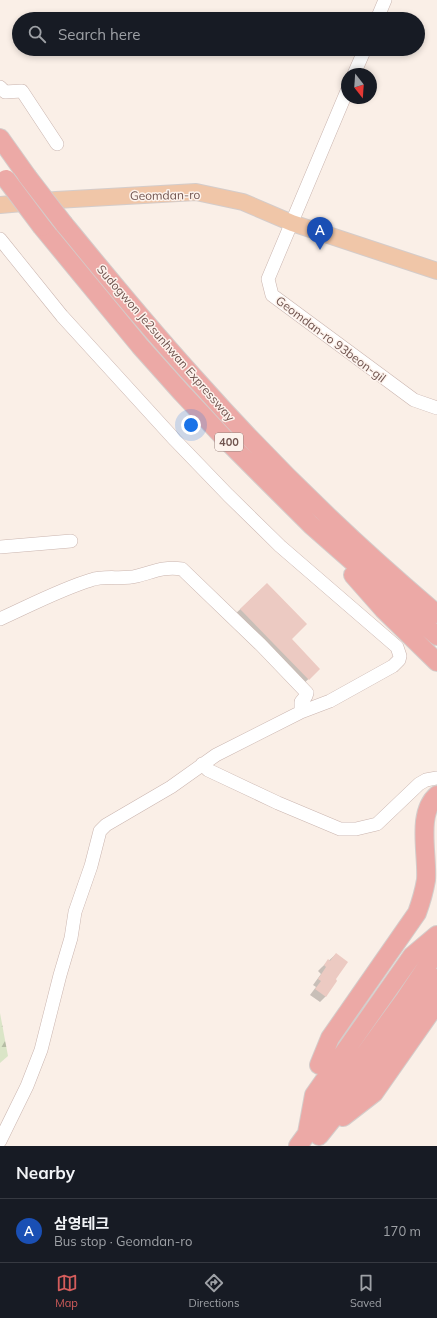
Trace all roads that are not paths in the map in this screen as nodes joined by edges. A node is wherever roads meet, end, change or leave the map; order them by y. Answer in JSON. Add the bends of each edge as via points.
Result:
{"nodes":[{"id":1,"x":385,"y":0,"type":"edge"},
{"id":2,"x":380,"y":12,"type":"edge"},
{"id":3,"x":362,"y":56,"type":"edge"},
{"id":4,"x":357,"y":68,"type":"edge"},
{"id":5,"x":0,"y":87,"type":"edge"},
{"id":6,"x":342,"y":104,"type":"edge"},
{"id":7,"x":0,"y":138,"type":"edge"},
{"id":8,"x":56,"y":144,"type":"dead end"},
{"id":9,"x":3,"y":174,"type":"edge"},
{"id":10,"x":0,"y":205,"type":"edge"},
{"id":11,"x":292,"y":223,"type":"junction"},
{"id":12,"x":0,"y":240,"type":"edge"},
{"id":13,"x":437,"y":272,"type":"edge"},
{"id":14,"x":437,"y":408,"type":"edge"},
{"id":15,"x":311,"y":525,"type":"junction"},
{"id":16,"x":71,"y":541,"type":"dead end"},
{"id":17,"x":0,"y":547,"type":"edge"},
{"id":18,"x":437,"y":614,"type":"edge"},
{"id":19,"x":0,"y":619,"type":"edge"},
{"id":20,"x":437,"y":636,"type":"edge"},
{"id":21,"x":437,"y":662,"type":"edge"},
{"id":22,"x":300,"y":712,"type":"junction"},
{"id":23,"x":202,"y":764,"type":"junction"},
{"id":24,"x":437,"y":778,"type":"edge"},
{"id":25,"x":437,"y":795,"type":"edge"},
{"id":26,"x":437,"y":927,"type":"edge"},
{"id":27,"x":437,"y":931,"type":"edge"},
{"id":28,"x":437,"y":935,"type":"edge"},
{"id":29,"x":437,"y":939,"type":"edge"},
{"id":30,"x":437,"y":944,"type":"edge"},
{"id":31,"x":437,"y":952,"type":"edge"},
{"id":32,"x":437,"y":968,"type":"edge"},
{"id":33,"x":434,"y":983,"type":"edge"},
{"id":34,"x":437,"y":1003,"type":"edge"},
{"id":35,"x":319,"y":1065,"type":"junction"},
{"id":36,"x":315,"y":1089,"type":"junction"},
{"id":37,"x":309,"y":1140,"type":"edge"},
{"id":38,"x":0,"y":1141,"type":"edge"}],
"edges":[{"from":1,"to":2,"type":"lane"},
{"from":3,"to":4,"type":"lane"},
{"from":5,"to":8,"type":"lane","via":[[6,92],[22,91]]},
{"from":6,"to":11,"type":"lane","name":"Geomdan-ro 93beon-gil"},
{"from":7,"to":18,"type":"highway","name":"Sudogwon Je2sunhwan Expressway","number":"400","bridge":true,"via":[[64,224],[200,385],[356,542]]},
{"from":9,"to":15,"type":"highway","name":"Sudogwon Je2sunhwan Expressway","number":"400","bridge":true,"via":[[42,228],[140,346],[176,387]]},
{"from":10,"to":11,"type":"main road","name":"Geomdan-ro","via":[[196,192],[243,202]]},
{"from":11,"to":13,"type":"main road","name":"Geomdan-ro"},
{"from":11,"to":14,"type":"lane","name":"Geomdan-ro 93beon-gil","via":[[268,279],[272,295],[414,400]]},
{"from":12,"to":22,"type":"lane","via":[[62,316],[175,440],[280,546],[397,647],[400,656],[393,666],[330,701]]},
{"from":15,"to":20,"type":"highway","name":"Sudogwon Je2sunhwan Expressway","number":"400"},
{"from":15,"to":21,"type":"highway","via":[[383,609]]},
{"from":16,"to":17,"type":"lane"},
{"from":19,"to":22,"type":"lane","via":[[92,579],[136,577],[172,567],[182,569],[307,693],[301,702]]},
{"from":22,"to":23,"type":"lane"},
{"from":23,"to":24,"type":"lane","via":[[208,770],[278,803],[346,830],[377,824],[419,784]]},
{"from":23,"to":38,"type":"lane","via":[[100,831],[75,912],[71,938],[41,1050],[27,1086]]},
{"from":25,"to":35,"type":"highway","via":[[431,800],[425,814],[426,880],[417,913],[330,1038]]},
{"from":26,"to":35,"type":"highway","via":[[401,947]]},
{"from":27,"to":36,"type":"highway","via":[[406,952]]},
{"from":28,"to":36,"type":"highway","via":[[412,956]]},
{"from":29,"to":37,"type":"highway","via":[[418,958],[319,1096]]},
{"from":30,"to":37,"type":"highway","via":[[325,1100]]},
{"from":31,"to":37,"type":"highway"},
{"from":32,"to":33,"type":"highway"},
{"from":33,"to":37,"type":"highway"},
{"from":34,"to":37,"type":"highway","via":[[374,1093]]},
{"from":35,"to":36,"type":"highway"},
{"from":36,"to":37,"type":"highway"}]}
